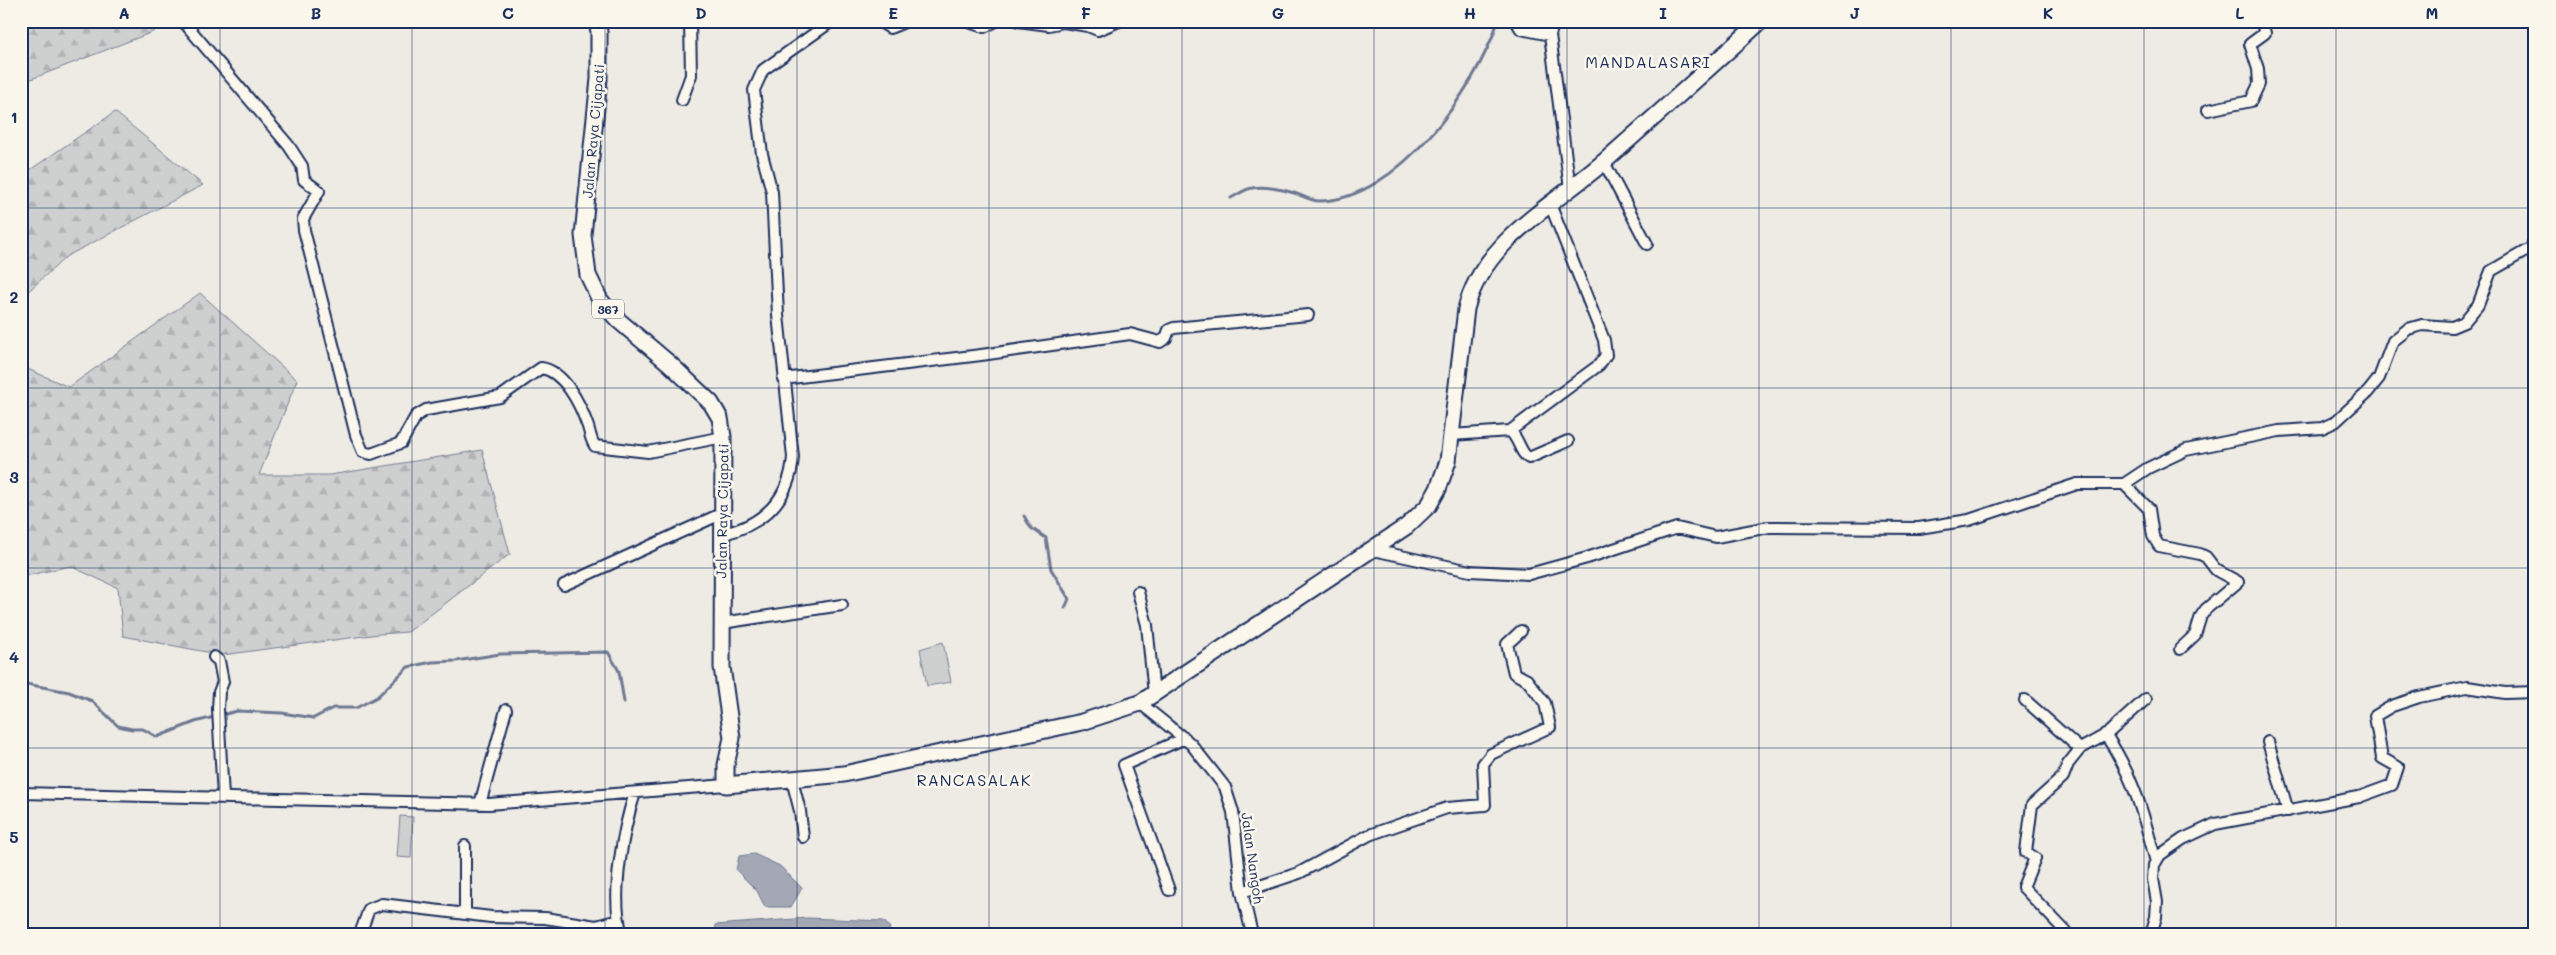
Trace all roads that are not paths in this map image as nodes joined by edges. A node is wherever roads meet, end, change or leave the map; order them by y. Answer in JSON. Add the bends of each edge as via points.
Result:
{"nodes":[{"id":1,"x":183,"y":21,"type":"edge"},
{"id":2,"x":596,"y":21,"type":"edge"},
{"id":3,"x":690,"y":21,"type":"edge"},
{"id":4,"x":832,"y":21,"type":"edge"},
{"id":5,"x":879,"y":21,"type":"edge"},
{"id":6,"x":907,"y":21,"type":"edge"},
{"id":7,"x":966,"y":21,"type":"edge"},
{"id":8,"x":996,"y":21,"type":"edge"},
{"id":9,"x":1018,"y":21,"type":"edge"},
{"id":10,"x":1119,"y":21,"type":"edge"},
{"id":11,"x":1516,"y":21,"type":"edge"},
{"id":12,"x":1554,"y":21,"type":"edge"},
{"id":13,"x":1761,"y":21,"type":"edge"},
{"id":14,"x":2261,"y":21,"type":"edge"},
{"id":15,"x":1550,"y":36,"type":"junction"},
{"id":16,"x":682,"y":100,"type":"dead end"},
{"id":17,"x":2208,"y":110,"type":"dead end"},
{"id":18,"x":1604,"y":162,"type":"junction"},
{"id":19,"x":1570,"y":189,"type":"junction"},
{"id":20,"x":1550,"y":204,"type":"junction"},
{"id":21,"x":2535,"y":238,"type":"edge"},
{"id":22,"x":1647,"y":244,"type":"dead end"},
{"id":23,"x":1308,"y":315,"type":"dead end"},
{"id":24,"x":783,"y":379,"type":"junction"},
{"id":25,"x":1510,"y":431,"type":"junction"},
{"id":26,"x":1451,"y":435,"type":"junction"},
{"id":27,"x":723,"y":437,"type":"junction"},
{"id":28,"x":1568,"y":441,"type":"dead end"},
{"id":29,"x":2124,"y":484,"type":"junction"},
{"id":30,"x":723,"y":513,"type":"junction"},
{"id":31,"x":723,"y":534,"type":"junction"},
{"id":32,"x":1373,"y":550,"type":"junction"},
{"id":33,"x":564,"y":585,"type":"dead end"},
{"id":34,"x":1138,"y":592,"type":"dead end"},
{"id":35,"x":842,"y":605,"type":"dead end"},
{"id":36,"x":729,"y":622,"type":"junction"},
{"id":37,"x":1521,"y":631,"type":"dead end"},
{"id":38,"x":2180,"y":649,"type":"dead end"},
{"id":39,"x":214,"y":658,"type":"dead end"},
{"id":40,"x":2535,"y":692,"type":"edge"},
{"id":41,"x":1154,"y":694,"type":"junction"},
{"id":42,"x":2146,"y":699,"type":"dead end"},
{"id":43,"x":2025,"y":700,"type":"dead end"},
{"id":44,"x":1140,"y":703,"type":"junction"},
{"id":45,"x":506,"y":710,"type":"dead end"},
{"id":46,"x":2106,"y":734,"type":"junction"},
{"id":47,"x":1184,"y":738,"type":"junction"},
{"id":48,"x":2268,"y":742,"type":"dead end"},
{"id":49,"x":2080,"y":749,"type":"junction"},
{"id":50,"x":792,"y":780,"type":"junction"},
{"id":51,"x":726,"y":785,"type":"junction"},
{"id":52,"x":21,"y":793,"type":"edge"},
{"id":53,"x":635,"y":793,"type":"junction"},
{"id":54,"x":223,"y":798,"type":"junction"},
{"id":55,"x":480,"y":804,"type":"junction"},
{"id":56,"x":2288,"y":811,"type":"junction"},
{"id":57,"x":803,"y":837,"type":"dead end"},
{"id":58,"x":465,"y":846,"type":"dead end"},
{"id":59,"x":2156,"y":862,"type":"junction"},
{"id":60,"x":1169,"y":890,"type":"dead end"},
{"id":61,"x":1242,"y":892,"type":"junction"},
{"id":62,"x":465,"y":914,"type":"junction"},
{"id":63,"x":619,"y":920,"type":"junction"},
{"id":64,"x":360,"y":934,"type":"edge"},
{"id":65,"x":622,"y":934,"type":"edge"},
{"id":66,"x":1252,"y":934,"type":"edge"},
{"id":67,"x":2068,"y":934,"type":"edge"},
{"id":68,"x":2151,"y":934,"type":"edge"}],
"edges":[{"from":1,"to":27,"type":"street","via":[[289,146],[302,166],[304,180],[319,191],[303,219],[304,230],[363,452],[371,454],[401,443],[416,416],[426,410],[500,397],[541,368],[558,375],[568,388],[597,446],[648,452]]},
{"from":2,"to":27,"type":"main road","name":"Jalan Raya Cijapati","number":"367","via":[[599,70],[583,235],[588,275],[600,300],[618,320],[711,403],[720,418]]},
{"from":3,"to":16,"type":"street","via":[[691,75]]},
{"from":4,"to":24,"type":"street","via":[[763,70],[754,90],[762,154],[772,192]]},
{"from":5,"to":6,"type":"street","via":[[890,28]]},
{"from":7,"to":8,"type":"street","via":[[984,27]]},
{"from":9,"to":10,"type":"street","via":[[1049,25],[1064,22],[1098,30]]},
{"from":11,"to":15,"type":"street","via":[[1521,29]]},
{"from":12,"to":15,"type":"street"},
{"from":13,"to":18,"type":"main road"},
{"from":14,"to":17,"type":"street","via":[[2264,33],[2250,44],[2259,84],[2251,101]]},
{"from":15,"to":19,"type":"street"},
{"from":18,"to":19,"type":"main road"},
{"from":18,"to":22,"type":"street"},
{"from":19,"to":20,"type":"main road"},
{"from":20,"to":25,"type":"street","via":[[1604,340],[1606,355],[1599,365]]},
{"from":20,"to":26,"type":"main road","via":[[1513,235],[1473,288],[1466,309]]},
{"from":21,"to":29,"type":"street","via":[[2531,248],[2491,271],[2478,305],[2464,322],[2452,327],[2422,325],[2408,329],[2393,341],[2379,378],[2335,422],[2322,428],[2279,431],[2186,450]]},
{"from":23,"to":24,"type":"street","via":[[1174,328],[1160,342],[1130,334]]},
{"from":24,"to":31,"type":"street","via":[[794,457],[792,473],[776,503],[762,519],[741,530]]},
{"from":25,"to":26,"type":"street"},
{"from":25,"to":28,"type":"street","via":[[1516,435],[1526,457]]},
{"from":26,"to":32,"type":"main road","via":[[1448,461],[1429,504],[1408,526]]},
{"from":27,"to":30,"type":"main road","name":"Jalan Raya Cijapati","number":"367"},
{"from":29,"to":32,"type":"street","via":[[2077,484],[1969,520],[1919,528],[1769,527],[1716,537],[1676,528],[1529,574],[1470,571]]},
{"from":29,"to":38,"type":"street","via":[[2149,510],[2153,536],[2159,546],[2200,554],[2216,570],[2238,582],[2206,609],[2195,635]]},
{"from":30,"to":31,"type":"main road","name":"Jalan Raya Cijapati","number":"367"},
{"from":30,"to":33,"type":"street"},
{"from":31,"to":36,"type":"main road","name":"Jalan Raya Cijapati","number":"367","via":[[720,587]]},
{"from":32,"to":41,"type":"main road","via":[[1265,618]]},
{"from":34,"to":41,"type":"street","via":[[1148,625]]},
{"from":35,"to":36,"type":"street"},
{"from":36,"to":51,"type":"main road","name":"Jalan Raya Cijapati","number":"367","via":[[722,675],[732,738],[725,772]]},
{"from":37,"to":61,"type":"street","via":[[1507,644],[1512,668],[1514,673],[1527,680],[1545,703],[1550,727],[1491,754],[1486,760],[1483,764],[1485,805],[1447,808],[1369,835],[1299,873]]},
{"from":39,"to":54,"type":"street","via":[[219,661],[223,682],[218,709]]},
{"from":40,"to":56,"type":"street","via":[[2505,693],[2467,687],[2392,706],[2375,716],[2382,758],[2398,767],[2392,785],[2359,797]]},
{"from":41,"to":44,"type":"main road"},
{"from":42,"to":46,"type":"street"},
{"from":43,"to":49,"type":"street"},
{"from":44,"to":47,"type":"street","name":"Jalan Nangoh"},
{"from":44,"to":50,"type":"main road","via":[[1082,722],[844,774]]},
{"from":45,"to":55,"type":"street"},
{"from":46,"to":49,"type":"street"},
{"from":46,"to":59,"type":"street","via":[[2122,758],[2141,804]]},
{"from":47,"to":60,"type":"street","via":[[1124,765]]},
{"from":47,"to":61,"type":"street","name":"Jalan Nangoh","via":[[1206,760],[1229,796],[1236,827]]},
{"from":48,"to":56,"type":"street"},
{"from":49,"to":67,"type":"street","via":[[2063,777],[2032,805],[2026,852],[2035,858],[2023,887]]},
{"from":50,"to":51,"type":"main road"},
{"from":50,"to":57,"type":"street"},
{"from":51,"to":53,"type":"street"},
{"from":52,"to":54,"type":"street"},
{"from":53,"to":55,"type":"street"},
{"from":53,"to":63,"type":"street","via":[[625,822],[617,884]]},
{"from":54,"to":55,"type":"street"},
{"from":56,"to":59,"type":"street","via":[[2215,824],[2183,839]]},
{"from":58,"to":62,"type":"street"},
{"from":59,"to":68,"type":"street","via":[[2153,879],[2156,917]]},
{"from":61,"to":66,"type":"street","name":"Jalan Nangoh"},
{"from":62,"to":63,"type":"street","via":[[545,918],[596,926]]},
{"from":62,"to":64,"type":"street","via":[[382,904],[368,909]]},
{"from":63,"to":65,"type":"street"}]}
